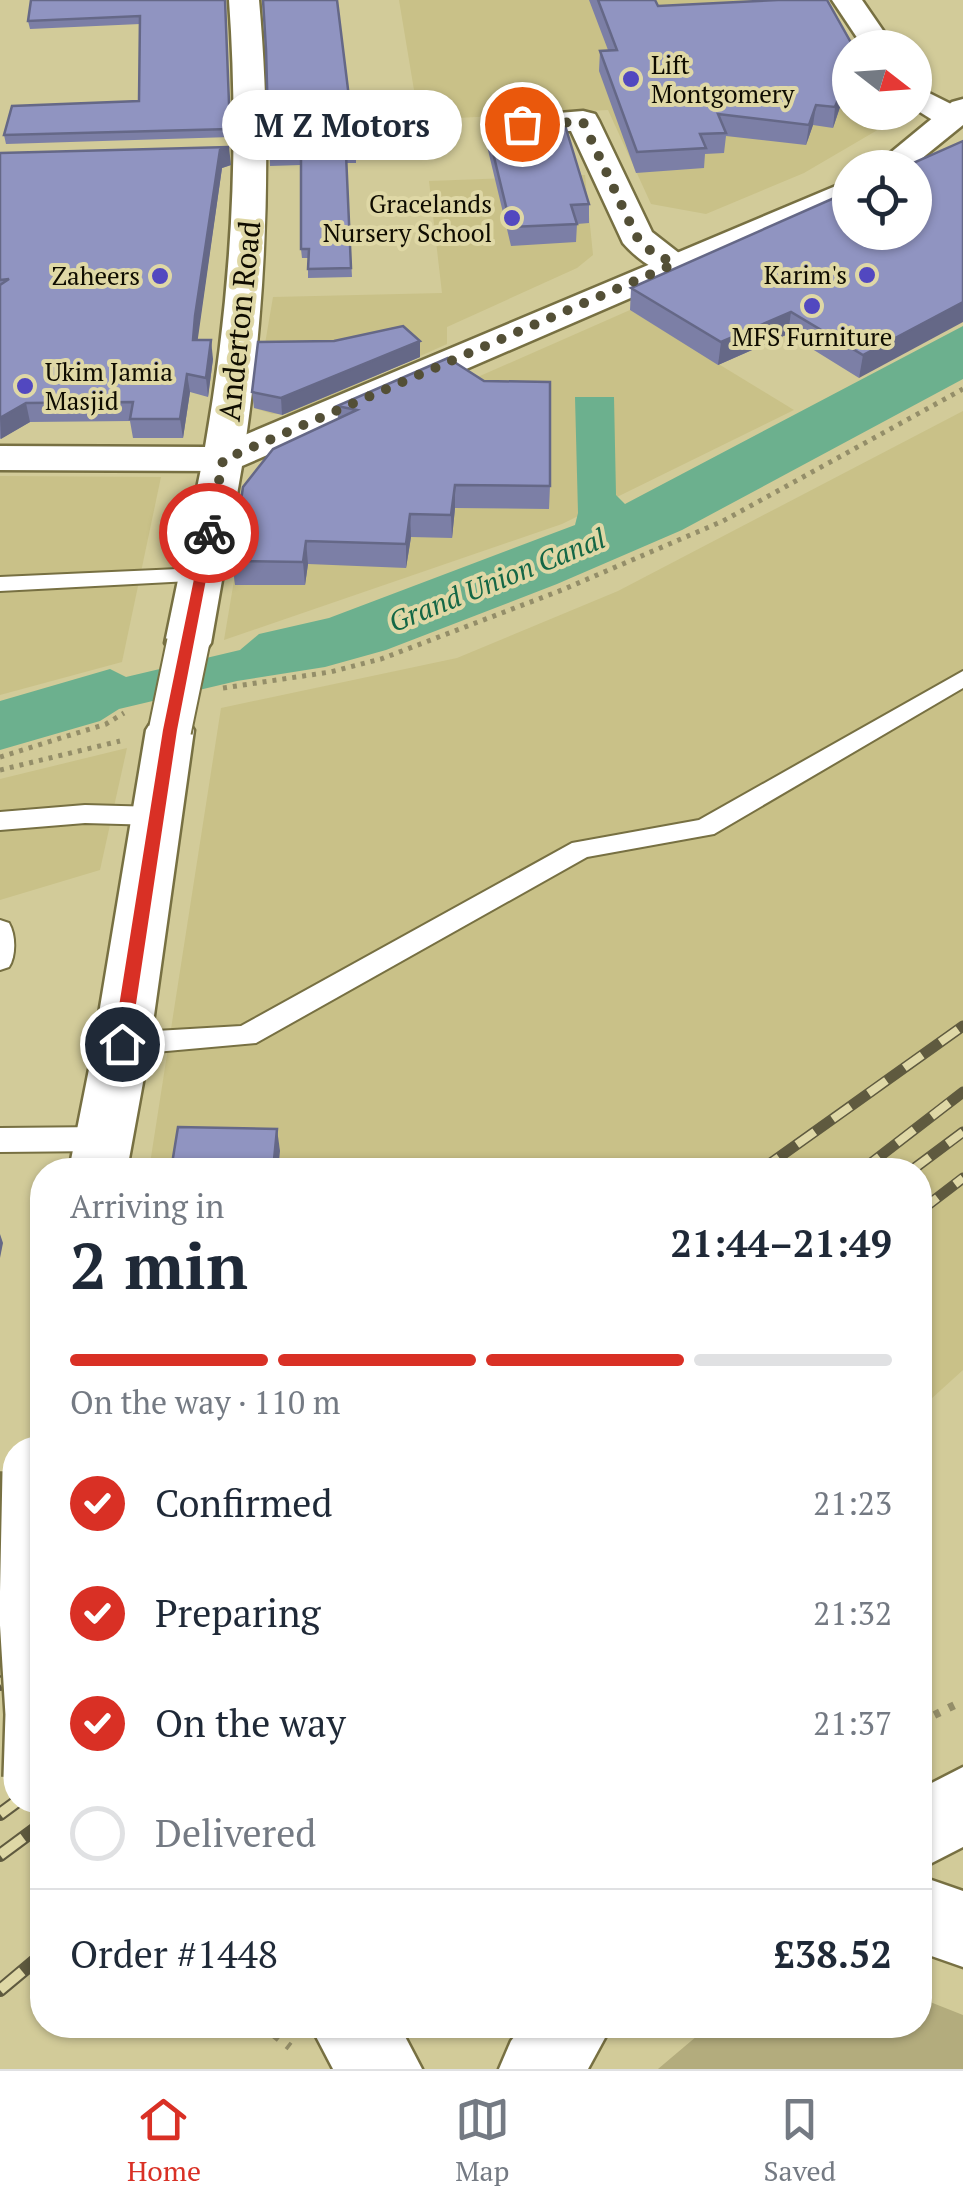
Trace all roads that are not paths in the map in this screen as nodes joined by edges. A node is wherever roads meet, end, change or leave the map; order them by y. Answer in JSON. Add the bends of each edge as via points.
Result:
{"nodes":[{"id":1,"x":244,"y":0,"type":"edge"},
{"id":2,"x":847,"y":0,"type":"edge"},
{"id":3,"x":868,"y":30,"type":"edge"},
{"id":4,"x":932,"y":103,"type":"edge"},
{"id":5,"x":957,"y":113,"type":"edge"},
{"id":6,"x":522,"y":124,"type":"edge"},
{"id":7,"x":911,"y":150,"type":"edge"},
{"id":8,"x":251,"y":151,"type":"junction"},
{"id":9,"x":212,"y":152,"type":"edge"},
{"id":10,"x":832,"y":198,"type":"edge"},
{"id":11,"x":674,"y":264,"type":"junction"},
{"id":12,"x":0,"y":458,"type":"edge"},
{"id":13,"x":223,"y":460,"type":"junction"},
{"id":14,"x":201,"y":575,"type":"junction"},
{"id":15,"x":0,"y":584,"type":"edge"},
{"id":16,"x":963,"y":678,"type":"edge"},
{"id":17,"x":157,"y":816,"type":"junction"},
{"id":18,"x":0,"y":821,"type":"edge"},
{"id":19,"x":0,"y":930,"type":"edge"},
{"id":20,"x":0,"y":960,"type":"edge"},
{"id":21,"x":122,"y":1044,"type":"junction"},
{"id":22,"x":0,"y":1140,"type":"edge"},
{"id":23,"x":101,"y":1154,"type":"edge"},
{"id":24,"x":963,"y":1804,"type":"edge"},
{"id":25,"x":932,"y":1824,"type":"edge"},
{"id":26,"x":932,"y":1918,"type":"edge"},
{"id":27,"x":963,"y":1929,"type":"edge"},
{"id":28,"x":359,"y":2038,"type":"edge"},
{"id":29,"x":562,"y":2038,"type":"edge"},
{"id":30,"x":382,"y":2069,"type":"edge"},
{"id":31,"x":539,"y":2069,"type":"edge"}],
"edges":[{"from":1,"to":8,"type":"main road","name":"Anderton Road"},
{"from":2,"to":3,"type":"main road"},
{"from":4,"to":5,"type":"main road"},
{"from":5,"to":7,"type":"main road"},
{"from":6,"to":11,"type":"main road","via":[[583,122],[636,236]]},
{"from":8,"to":9,"type":"main road"},
{"from":8,"to":13,"type":"main road","name":"Anderton Road","via":[[248,290]]},
{"from":10,"to":11,"type":"main road"},
{"from":11,"to":13,"type":"main road"},
{"from":12,"to":13,"type":"main road"},
{"from":13,"to":14,"type":"main road","name":"Anderton Road"},
{"from":14,"to":15,"type":"lane"},
{"from":14,"to":17,"type":"main road","name":"Anderton Road","bridge":true,"via":[[188,642],[155,719]]},
{"from":16,"to":21,"type":"lane","via":[[705,828],[581,849],[246,1036]]},
{"from":17,"to":18,"type":"lane"},
{"from":17,"to":21,"type":"main road","name":"Anderton Road"},
{"from":19,"to":20,"type":"lane"},
{"from":21,"to":23,"type":"main road","name":"Anderton Road"},
{"from":22,"to":23,"type":"lane"},
{"from":24,"to":25,"type":"main road"},
{"from":26,"to":27,"type":"main road"},
{"from":28,"to":30,"type":"main road"},
{"from":29,"to":31,"type":"main road"}]}
